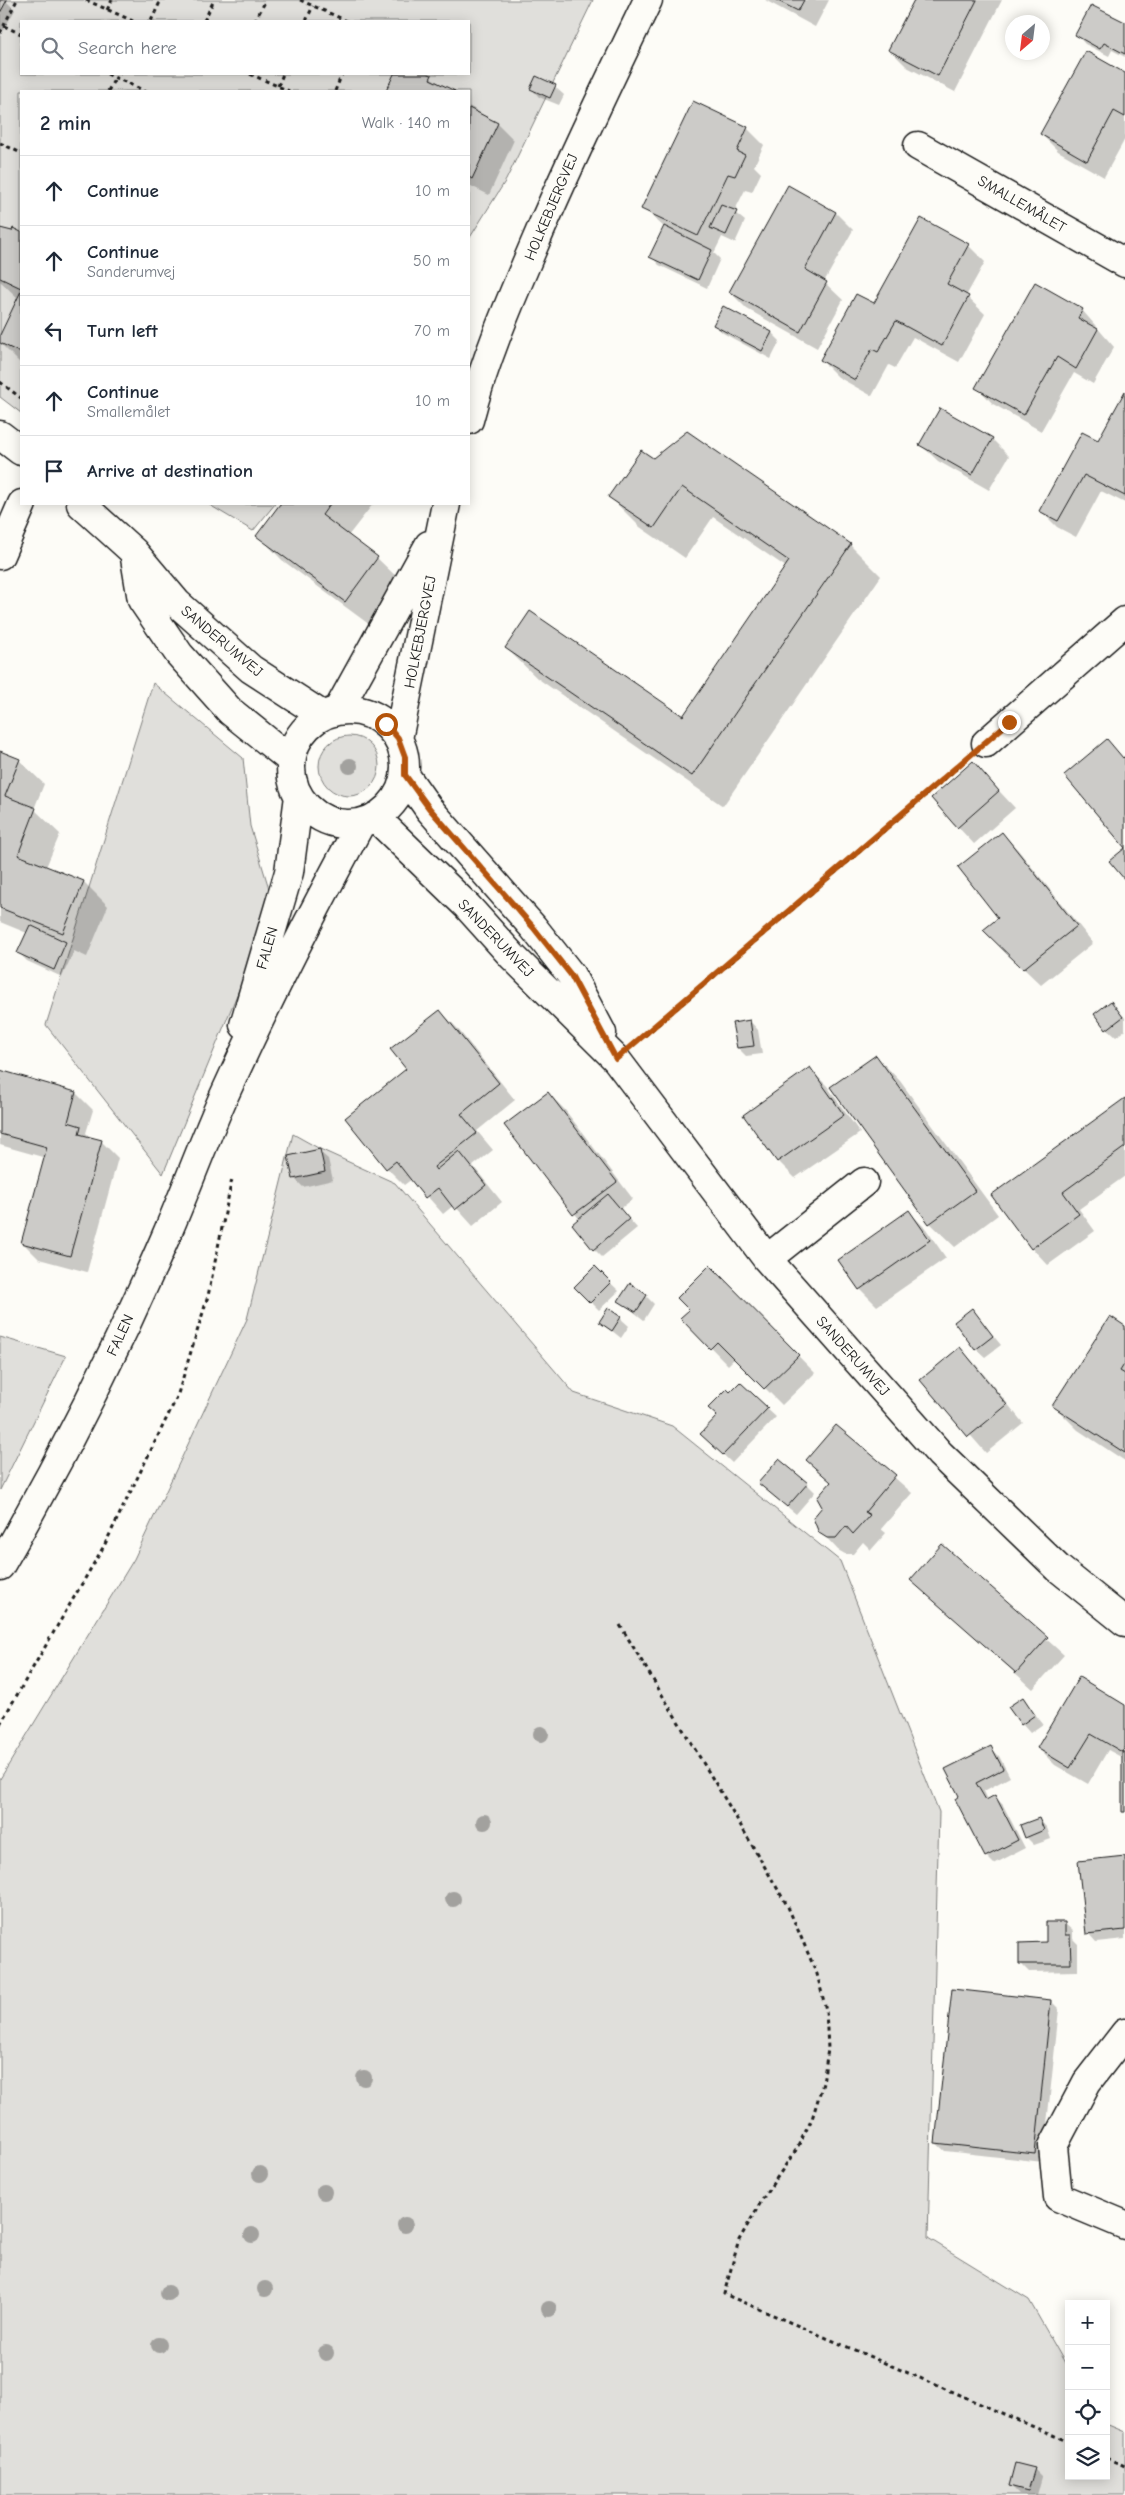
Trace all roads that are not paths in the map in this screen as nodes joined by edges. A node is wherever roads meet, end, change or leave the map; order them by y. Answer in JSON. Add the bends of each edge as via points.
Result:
{"nodes":[{"id":1,"x":648,"y":0,"type":"edge"},
{"id":2,"x":918,"y":146,"type":"dead end"},
{"id":3,"x":1125,"y":263,"type":"edge"},
{"id":4,"x":470,"y":416,"type":"edge"},
{"id":5,"x":0,"y":435,"type":"edge"},
{"id":6,"x":20,"y":451,"type":"edge"},
{"id":7,"x":22,"y":505,"type":"edge"},
{"id":8,"x":82,"y":505,"type":"edge"},
{"id":9,"x":444,"y":514,"type":"edge"},
{"id":10,"x":134,"y":552,"type":"junction"},
{"id":11,"x":0,"y":555,"type":"edge"},
{"id":12,"x":1125,"y":621,"type":"edge"},
{"id":13,"x":330,"y":712,"type":"junction"},
{"id":14,"x":398,"y":738,"type":"junction"},
{"id":15,"x":986,"y":743,"type":"road end"},
{"id":16,"x":291,"y":760,"type":"junction"},
{"id":17,"x":405,"y":775,"type":"junction"},
{"id":18,"x":299,"y":796,"type":"junction"},
{"id":19,"x":368,"y":820,"type":"junction"},
{"id":20,"x":616,"y":1059,"type":"junction"},
{"id":21,"x":224,"y":1097,"type":"junction"},
{"id":22,"x":864,"y":1182,"type":"dead end"},
{"id":23,"x":767,"y":1259,"type":"junction"},
{"id":24,"x":0,"y":1566,"type":"edge"},
{"id":25,"x":1125,"y":1622,"type":"edge"},
{"id":26,"x":1125,"y":2033,"type":"edge"},
{"id":27,"x":1125,"y":2225,"type":"edge"}],
"edges":[{"from":1,"to":4,"type":"street","name":"HOLKEBJERGVEJ","via":[[574,152],[520,277]]},
{"from":2,"to":3,"type":"street","name":"SMALLEMÅLET"},
{"from":5,"to":6,"type":"street"},
{"from":7,"to":11,"type":"street"},
{"from":8,"to":10,"type":"street","name":"SANDERUMVEJ"},
{"from":9,"to":13,"type":"street","name":"HOLKEBJERGVEJ"},
{"from":9,"to":14,"type":"street","name":"HOLKEBJERGVEJ"},
{"from":10,"to":13,"type":"street","name":"SANDERUMVEJ","via":[[178,603],[251,669]]},
{"from":10,"to":16,"type":"street","name":"SANDERUMVEJ","via":[[142,600],[179,654],[230,711]]},
{"from":12,"to":15,"type":"street"},
{"from":13,"to":14,"type":"street","via":[[354,709],[370,714],[386,724]]},
{"from":13,"to":16,"type":"street","via":[[307,726],[296,741]]},
{"from":14,"to":17,"type":"street","via":[[405,757]]},
{"from":16,"to":18,"type":"street","via":[[292,779]]},
{"from":17,"to":19,"type":"street","via":[[399,793],[388,808]]},
{"from":17,"to":20,"type":"street","name":"SANDERUMVEJ","via":[[429,808],[571,975]]},
{"from":18,"to":19,"type":"street","via":[[311,811],[327,821],[344,824]]},
{"from":18,"to":21,"type":"street","name":"FALEN","via":[[289,872]]},
{"from":19,"to":20,"type":"street","name":"SANDERUMVEJ","via":[[467,906],[513,957]]},
{"from":19,"to":21,"type":"street","name":"FALEN","via":[[327,884]]},
{"from":20,"to":23,"type":"street","name":"SANDERUMVEJ"},
{"from":21,"to":24,"type":"street","name":"FALEN","via":[[107,1363],[34,1507]]},
{"from":22,"to":23,"type":"street"},
{"from":23,"to":25,"type":"street","name":"SANDERUMVEJ","via":[[940,1454],[1058,1568]]},
{"from":26,"to":27,"type":"street","via":[[1087,2082],[1054,2146],[1058,2198]]}]}
